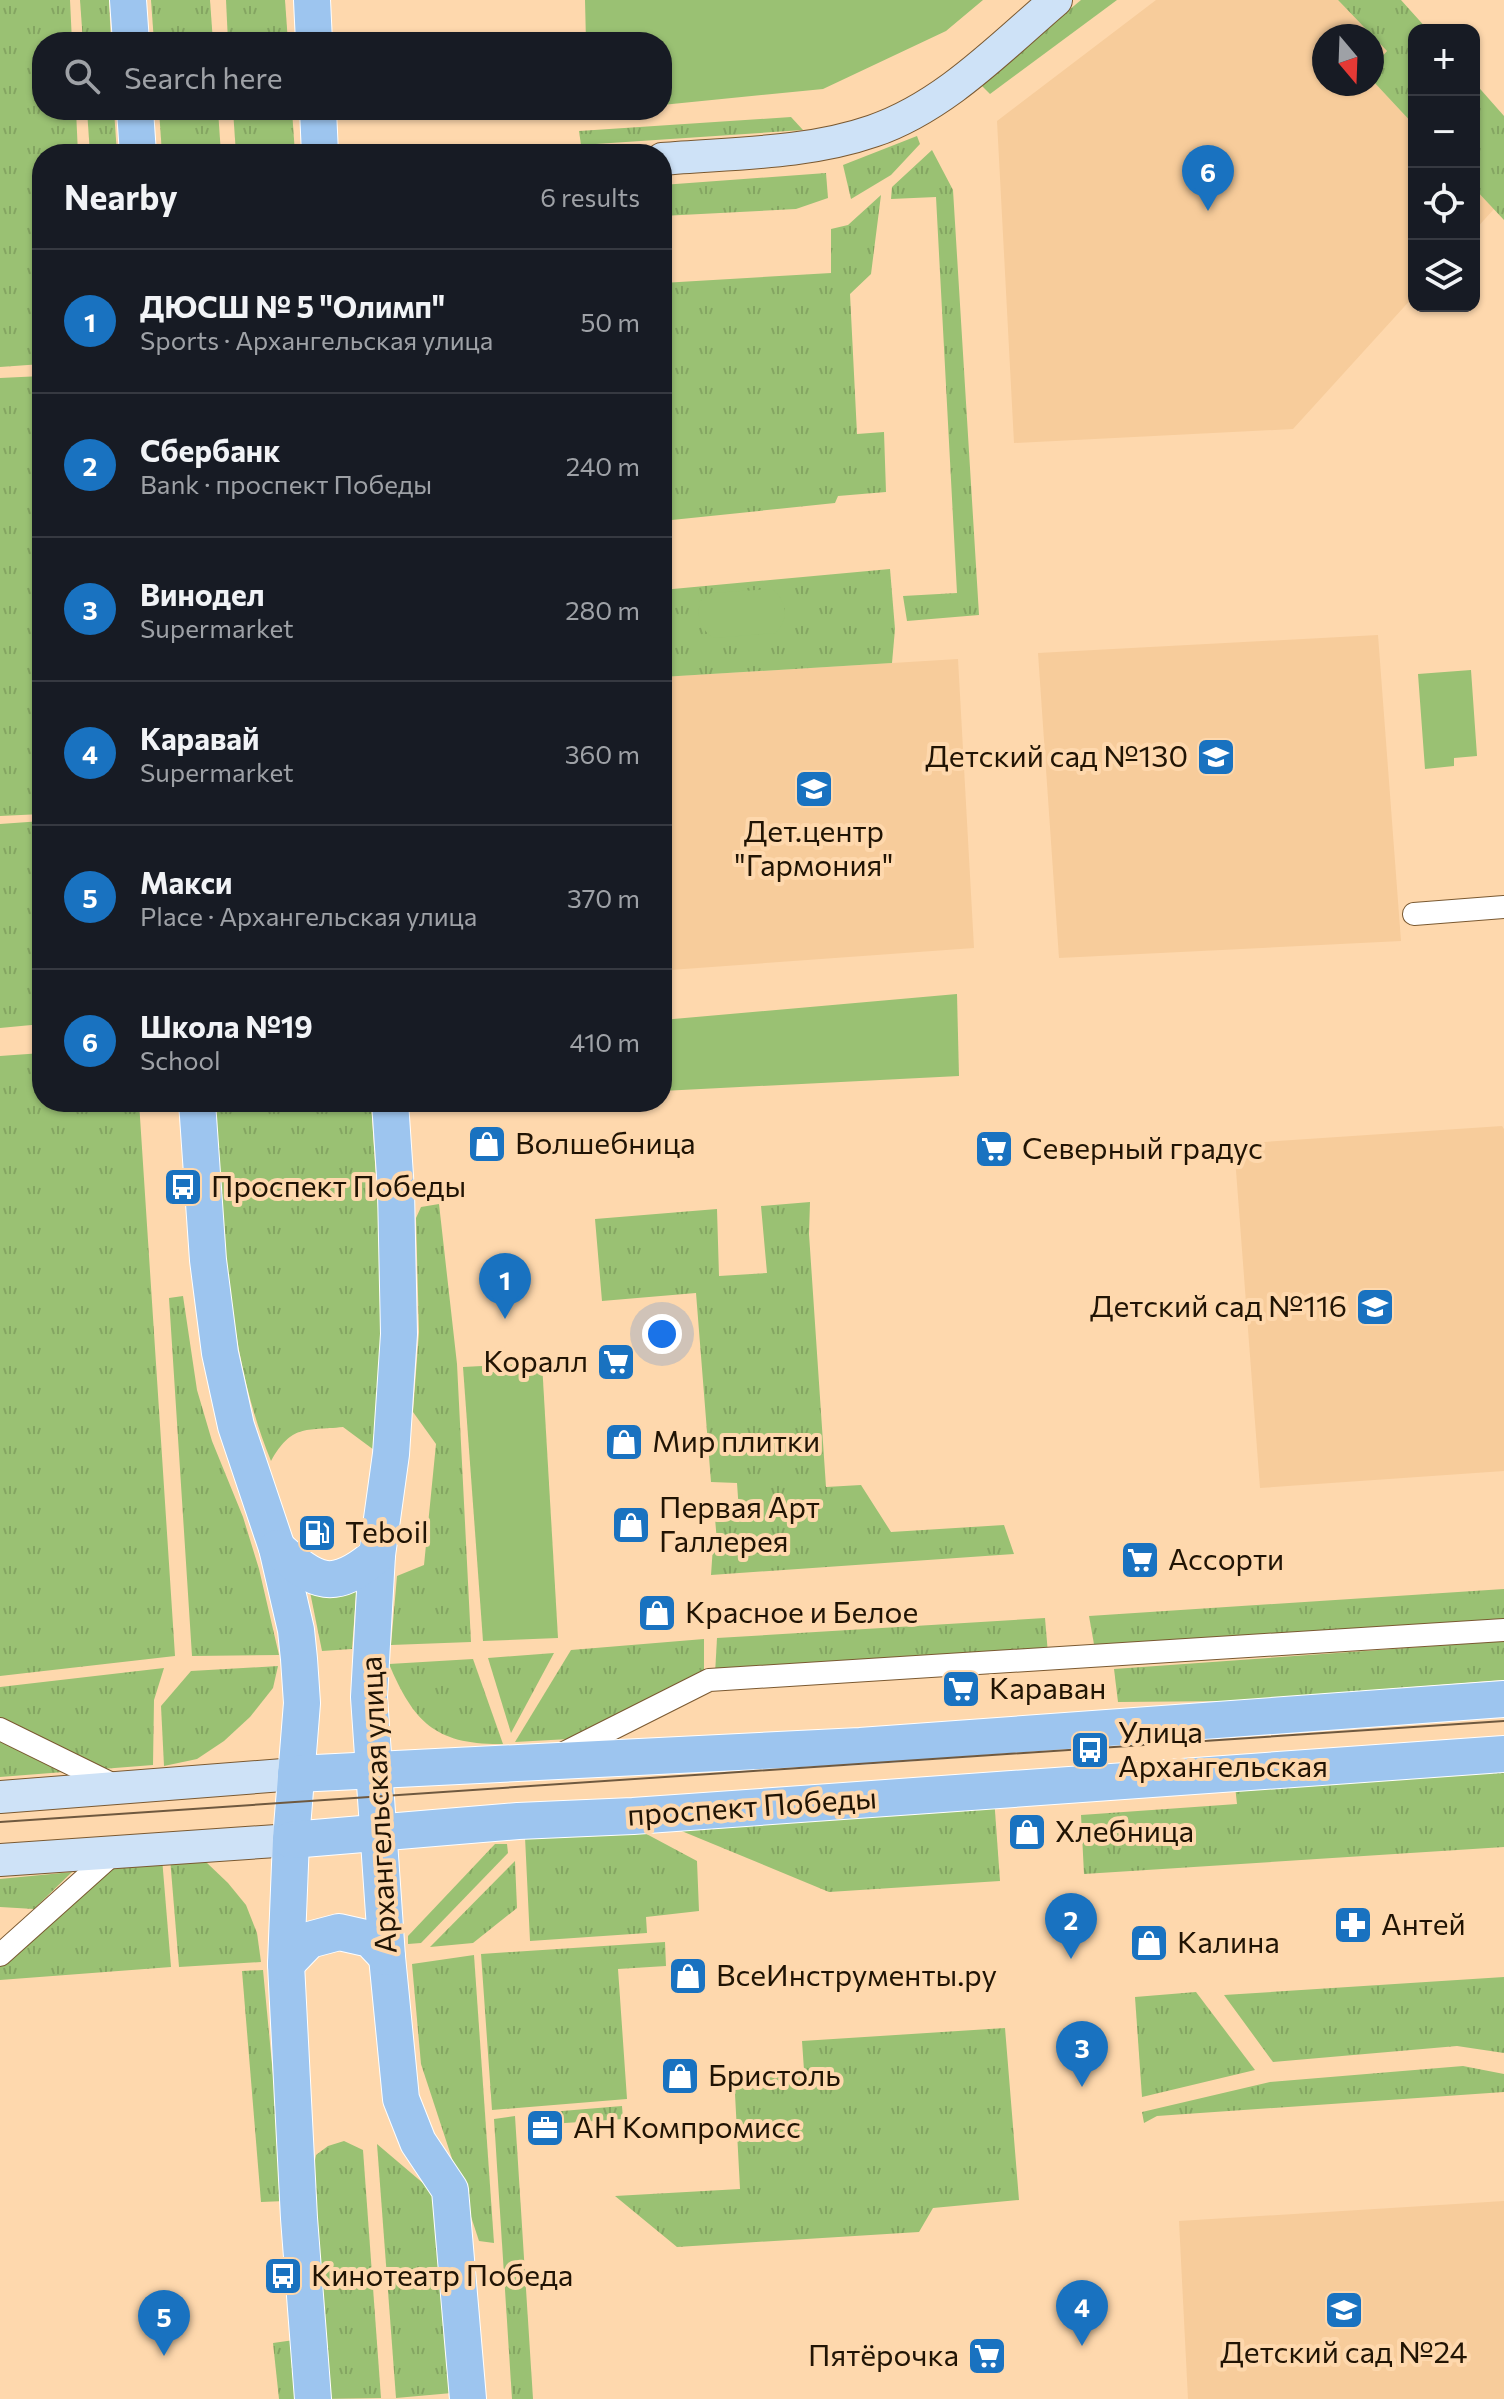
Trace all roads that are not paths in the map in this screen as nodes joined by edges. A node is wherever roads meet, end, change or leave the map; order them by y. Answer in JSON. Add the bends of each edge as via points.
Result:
{"nodes":[{"id":1,"x":128,"y":0,"type":"edge"},
{"id":2,"x":312,"y":0,"type":"edge"},
{"id":3,"x":1056,"y":0,"type":"edge"},
{"id":4,"x":130,"y":32,"type":"edge"},
{"id":5,"x":314,"y":32,"type":"edge"},
{"id":6,"x":136,"y":120,"type":"edge"},
{"id":7,"x":318,"y":120,"type":"edge"},
{"id":8,"x":137,"y":144,"type":"edge"},
{"id":9,"x":320,"y":144,"type":"edge"},
{"id":10,"x":672,"y":158,"type":"edge"},
{"id":11,"x":1504,"y":907,"type":"edge"},
{"id":12,"x":1414,"y":914,"type":"dead end"},
{"id":13,"x":198,"y":1112,"type":"edge"},
{"id":14,"x":391,"y":1112,"type":"edge"},
{"id":15,"x":277,"y":1548,"type":"junction"},
{"id":16,"x":377,"y":1555,"type":"junction"},
{"id":17,"x":1504,"y":1630,"type":"edge"},
{"id":18,"x":1504,"y":1699,"type":"edge"},
{"id":19,"x":0,"y":1729,"type":"edge"},
{"id":20,"x":1504,"y":1754,"type":"edge"},
{"id":21,"x":550,"y":1760,"type":"junction"},
{"id":22,"x":374,"y":1770,"type":"junction"},
{"id":23,"x":296,"y":1774,"type":"junction"},
{"id":24,"x":119,"y":1788,"type":"junction"},
{"id":25,"x":0,"y":1797,"type":"edge"},
{"id":26,"x":378,"y":1833,"type":"junction"},
{"id":27,"x":291,"y":1840,"type":"junction"},
{"id":28,"x":115,"y":1852,"type":"junction"},
{"id":29,"x":0,"y":1860,"type":"edge"},
{"id":30,"x":0,"y":1955,"type":"edge"},
{"id":31,"x":387,"y":1957,"type":"junction"},
{"id":32,"x":286,"y":1964,"type":"junction"},
{"id":33,"x":313,"y":2399,"type":"edge"},
{"id":34,"x":468,"y":2399,"type":"edge"}],
"edges":[{"from":1,"to":4,"type":"main road"},
{"from":2,"to":5,"type":"main road"},
{"from":3,"to":10,"type":"main road","via":[[962,80],[875,131],[833,142]]},
{"from":6,"to":8,"type":"main road"},
{"from":7,"to":9,"type":"main road"},
{"from":11,"to":12,"type":"street"},
{"from":13,"to":15,"type":"main road","via":[[220,1353],[236,1426]]},
{"from":14,"to":16,"type":"main road","name":"Архангельская улица","via":[[399,1334]]},
{"from":15,"to":16,"type":"main road","via":[[318,1579],[349,1576]]},
{"from":15,"to":23,"type":"main road","via":[[299,1659],[302,1703]]},
{"from":16,"to":22,"type":"main road","name":"Архангельская улица","via":[[369,1656]]},
{"from":17,"to":21,"type":"street","via":[[709,1680]]},
{"from":18,"to":21,"type":"main road","name":"проспект Победы","via":[[876,1745]]},
{"from":19,"to":24,"type":"street"},
{"from":20,"to":26,"type":"main road","name":"проспект Победы"},
{"from":21,"to":22,"type":"main road","name":"проспект Победы"},
{"from":22,"to":23,"type":"main road","name":"проспект Победы"},
{"from":22,"to":26,"type":"main road","name":"Архангельская улица"},
{"from":23,"to":24,"type":"main road","name":"проспект Победы"},
{"from":23,"to":27,"type":"main road"},
{"from":24,"to":25,"type":"main road","name":"проспект Победы"},
{"from":26,"to":27,"type":"main road","name":"проспект Победы"},
{"from":26,"to":31,"type":"main road","name":"Архангельская улица"},
{"from":27,"to":28,"type":"main road","name":"проспект Победы"},
{"from":27,"to":32,"type":"main road"},
{"from":28,"to":29,"type":"main road","name":"проспект Победы"},
{"from":28,"to":30,"type":"street"},
{"from":31,"to":32,"type":"main road","via":[[370,1939],[339,1932],[309,1940]]},
{"from":31,"to":34,"type":"main road","name":"Архангельская улица","via":[[401,2099],[418,2142],[450,2190]]},
{"from":32,"to":33,"type":"main road"}]}
